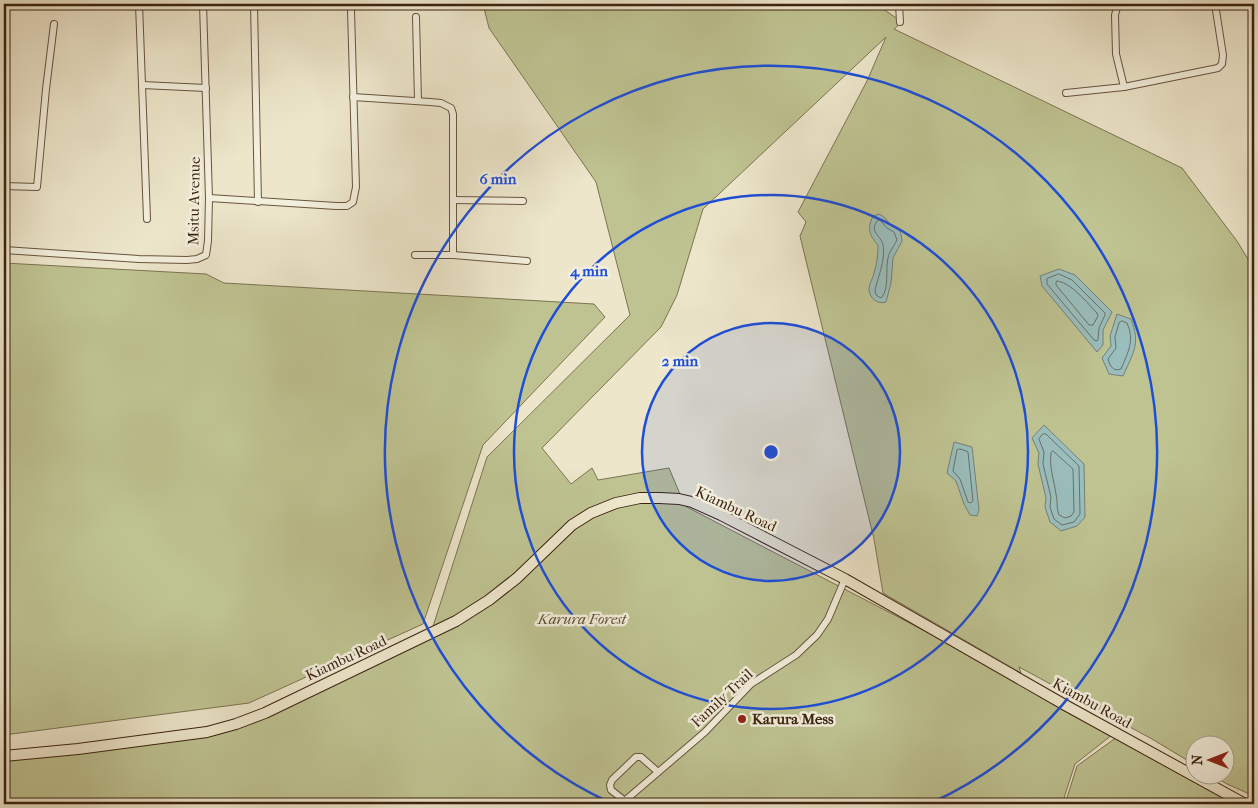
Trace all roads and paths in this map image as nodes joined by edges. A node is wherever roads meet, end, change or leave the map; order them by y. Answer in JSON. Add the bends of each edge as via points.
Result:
{"nodes":[{"id":1,"x":139,"y":4,"type":"edge"},
{"id":2,"x":203,"y":4,"type":"edge"},
{"id":3,"x":254,"y":4,"type":"edge"},
{"id":4,"x":899,"y":4,"type":"edge"},
{"id":5,"x":1118,"y":4,"type":"edge"},
{"id":6,"x":1215,"y":4,"type":"edge"},
{"id":7,"x":351,"y":10,"type":"dead end"},
{"id":8,"x":416,"y":17,"type":"dead end"},
{"id":9,"x":900,"y":22,"type":"dead end"},
{"id":10,"x":54,"y":24,"type":"dead end"},
{"id":11,"x":142,"y":85,"type":"junction"},
{"id":12,"x":1124,"y":87,"type":"junction"},
{"id":13,"x":206,"y":88,"type":"junction"},
{"id":14,"x":1066,"y":93,"type":"dead end"},
{"id":15,"x":353,"y":97,"type":"junction"},
{"id":16,"x":418,"y":101,"type":"junction"},
{"id":17,"x":4,"y":186,"type":"edge"},
{"id":18,"x":209,"y":198,"type":"junction"},
{"id":19,"x":453,"y":200,"type":"junction"},
{"id":20,"x":523,"y":201,"type":"dead end"},
{"id":21,"x":258,"y":202,"type":"junction"},
{"id":22,"x":147,"y":219,"type":"dead end"},
{"id":23,"x":4,"y":250,"type":"edge"},
{"id":24,"x":415,"y":255,"type":"dead end"},
{"id":25,"x":453,"y":255,"type":"junction"},
{"id":26,"x":527,"y":261,"type":"dead end"},
{"id":27,"x":845,"y":579,"type":"junction"},
{"id":28,"x":4,"y":756,"type":"edge"},
{"id":29,"x":658,"y":772,"type":"junction"},
{"id":30,"x":623,"y":802,"type":"edge"},
{"id":31,"x":1245,"y":804,"type":"edge"}],
"edges":[{"from":1,"to":11,"type":"street"},
{"from":2,"to":13,"type":"street","name":"Msitu Avenue"},
{"from":3,"to":21,"type":"street"},
{"from":4,"to":9,"type":"street"},
{"from":5,"to":12,"type":"street","via":[[1116,58]]},
{"from":6,"to":12,"type":"street","via":[[1223,55],[1218,68]]},
{"from":7,"to":15,"type":"street"},
{"from":8,"to":16,"type":"street"},
{"from":10,"to":17,"type":"street","via":[[37,187]]},
{"from":11,"to":13,"type":"street"},
{"from":11,"to":22,"type":"street"},
{"from":12,"to":14,"type":"street"},
{"from":13,"to":18,"type":"street","name":"Msitu Avenue"},
{"from":15,"to":16,"type":"street"},
{"from":15,"to":21,"type":"street","via":[[356,187],[353,202],[347,206]]},
{"from":16,"to":19,"type":"street","via":[[441,103],[451,108]]},
{"from":18,"to":21,"type":"street"},
{"from":18,"to":23,"type":"street","name":"Msitu Avenue","via":[[207,252],[197,259],[139,260]]},
{"from":19,"to":20,"type":"street"},
{"from":19,"to":25,"type":"street"},
{"from":24,"to":25,"type":"street"},
{"from":25,"to":26,"type":"street"},
{"from":27,"to":28,"type":"highway","name":"Kiambu Road","via":[[692,502],[640,498],[616,503],[572,525],[517,578],[456,621],[265,713],[207,732]]},
{"from":27,"to":29,"type":"street","name":"Family Trail","via":[[828,620],[817,635],[796,655],[751,684],[705,732]]},
{"from":27,"to":31,"type":"highway","name":"Kiambu Road"},
{"from":29,"to":30,"type":"street","name":"Family Trail"},
{"from":29,"to":30,"type":"street","via":[[641,757],[636,757],[610,785]]}]}
